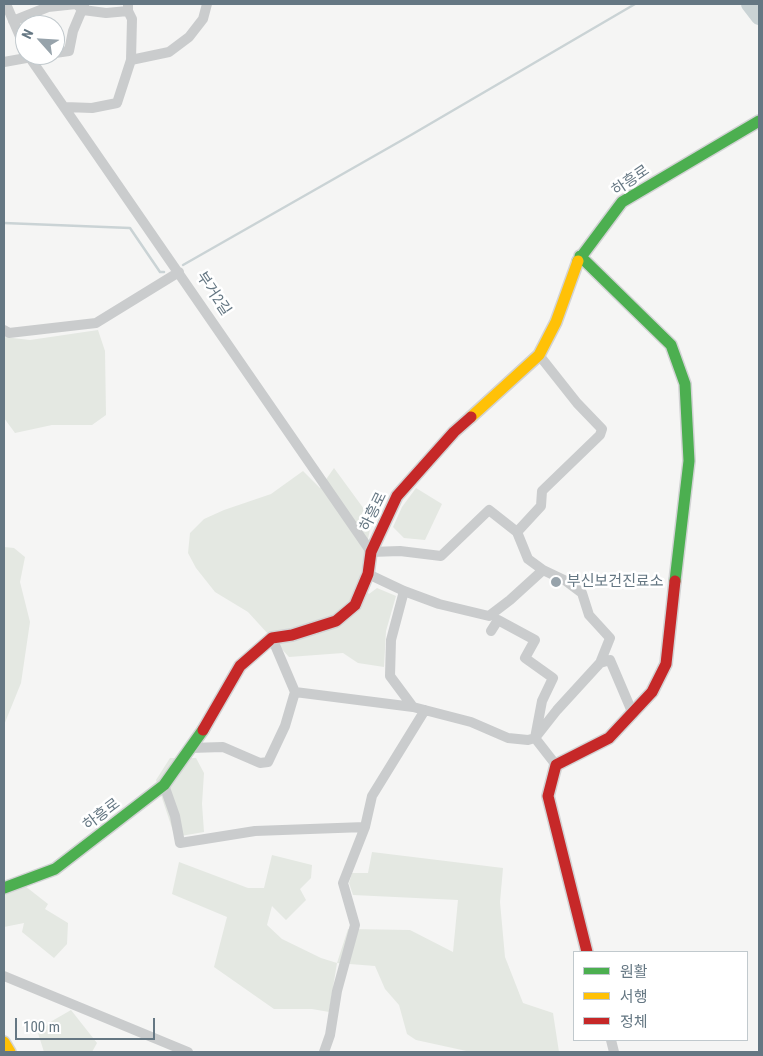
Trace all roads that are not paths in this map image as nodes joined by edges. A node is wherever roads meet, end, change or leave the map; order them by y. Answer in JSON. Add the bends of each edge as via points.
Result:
{"nodes":[{"id":1,"x":6,"y":4,"type":"edge"},
{"id":2,"x":207,"y":4,"type":"edge"},
{"id":3,"x":84,"y":7,"type":"edge"},
{"id":4,"x":128,"y":8,"type":"edge"},
{"id":5,"x":13,"y":21,"type":"junction"},
{"id":6,"x":15,"y":26,"type":"edge"},
{"id":7,"x":65,"y":51,"type":"edge"},
{"id":8,"x":130,"y":60,"type":"junction"},
{"id":9,"x":36,"y":65,"type":"edge"},
{"id":10,"x":65,"y":106,"type":"junction"},
{"id":11,"x":759,"y":121,"type":"edge"},
{"id":12,"x":580,"y":256,"type":"junction"},
{"id":13,"x":180,"y":272,"type":"junction"},
{"id":14,"x":4,"y":330,"type":"edge"},
{"id":15,"x":539,"y":355,"type":"junction"},
{"id":16,"x":517,"y":532,"type":"junction"},
{"id":17,"x":371,"y":552,"type":"junction"},
{"id":18,"x":543,"y":570,"type":"junction"},
{"id":19,"x":368,"y":574,"type":"junction"},
{"id":20,"x":404,"y":591,"type":"junction"},
{"id":21,"x":491,"y":631,"type":"dead end"},
{"id":22,"x":272,"y":638,"type":"junction"},
{"id":23,"x":600,"y":663,"type":"junction"},
{"id":24,"x":295,"y":692,"type":"junction"},
{"id":25,"x":413,"y":707,"type":"junction"},
{"id":26,"x":426,"y":710,"type":"junction"},
{"id":27,"x":633,"y":714,"type":"junction"},
{"id":28,"x":535,"y":738,"type":"junction"},
{"id":29,"x":190,"y":748,"type":"junction"},
{"id":30,"x":556,"y":765,"type":"junction"},
{"id":31,"x":164,"y":785,"type":"junction"},
{"id":32,"x":365,"y":827,"type":"junction"},
{"id":33,"x":4,"y":888,"type":"edge"},
{"id":34,"x":587,"y":951,"type":"edge"},
{"id":35,"x":4,"y":976,"type":"edge"},
{"id":36,"x":4,"y":1042,"type":"edge"},
{"id":37,"x":10,"y":1052,"type":"edge"},
{"id":38,"x":188,"y":1052,"type":"edge"},
{"id":39,"x":324,"y":1052,"type":"edge"}],
"edges":[{"from":1,"to":5,"type":"street","name":"부거2길"},
{"from":2,"to":8,"type":"street","via":[[203,19],[189,38],[169,52]]},
{"from":3,"to":4,"type":"street","via":[[106,13]]},
{"from":3,"to":5,"type":"street","via":[[76,4],[48,7]]},
{"from":3,"to":7,"type":"street","via":[[69,50]]},
{"from":4,"to":8,"type":"street","via":[[132,19]]},
{"from":5,"to":6,"type":"street","name":"부거2길"},
{"from":8,"to":10,"type":"street","via":[[117,103],[92,108]]},
{"from":9,"to":10,"type":"street","name":"부거2길"},
{"from":10,"to":13,"type":"street","name":"부거2길"},
{"from":11,"to":12,"type":"street","name":"하흥로","via":[[622,202]]},
{"from":12,"to":15,"type":"street","name":"하흥로","via":[[556,322]]},
{"from":12,"to":27,"type":"street","via":[[671,345],[685,384],[689,461],[666,664],[652,692]]},
{"from":13,"to":14,"type":"street","via":[[96,323],[9,333]]},
{"from":13,"to":17,"type":"street","name":"부거2길"},
{"from":15,"to":16,"type":"street","via":[[602,429],[600,435],[542,492],[541,506]]},
{"from":15,"to":17,"type":"street","name":"하흥로","via":[[454,432],[397,496]]},
{"from":16,"to":17,"type":"street","via":[[489,510],[441,556],[400,551]]},
{"from":16,"to":18,"type":"street","via":[[528,559]]},
{"from":17,"to":19,"type":"street","name":"하흥로"},
{"from":18,"to":20,"type":"street","via":[[489,616],[438,604]]},
{"from":18,"to":23,"type":"street","via":[[582,593],[589,615],[610,638]]},
{"from":19,"to":20,"type":"street"},
{"from":19,"to":22,"type":"street","name":"하흥로","via":[[355,605],[336,621]]},
{"from":20,"to":25,"type":"street","via":[[391,640],[390,676]]},
{"from":21,"to":28,"type":"street","via":[[498,620],[535,640],[525,658],[552,678],[542,701]]},
{"from":22,"to":24,"type":"street"},
{"from":22,"to":29,"type":"street","name":"하흥로","via":[[240,666],[204,731]]},
{"from":23,"to":27,"type":"street","via":[[610,660]]},
{"from":23,"to":28,"type":"street"},
{"from":24,"to":25,"type":"street"},
{"from":24,"to":29,"type":"street","via":[[268,762],[260,763],[223,747]]},
{"from":25,"to":26,"type":"street"},
{"from":26,"to":28,"type":"street","via":[[470,722],[508,738]]},
{"from":26,"to":32,"type":"street","via":[[372,796]]},
{"from":27,"to":30,"type":"street","via":[[609,738]]},
{"from":28,"to":30,"type":"street"},
{"from":29,"to":31,"type":"street","name":"하흥로"},
{"from":30,"to":34,"type":"street","via":[[548,796]]},
{"from":31,"to":32,"type":"street","via":[[180,843],[255,831]]},
{"from":31,"to":33,"type":"street","name":"하흥로","via":[[55,869]]},
{"from":32,"to":39,"type":"street","via":[[343,883],[355,925]]},
{"from":35,"to":38,"type":"street"},
{"from":36,"to":37,"type":"street"}]}
